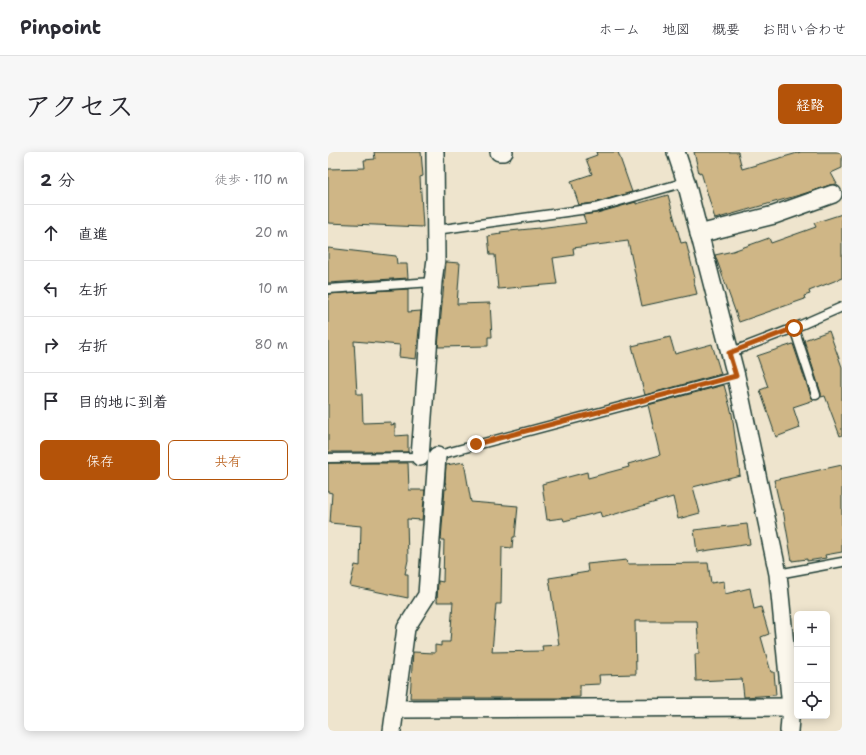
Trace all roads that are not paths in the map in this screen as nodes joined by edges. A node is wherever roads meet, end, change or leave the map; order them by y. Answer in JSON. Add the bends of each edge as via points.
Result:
{"nodes":[{"id":1,"x":435,"y":152,"type":"edge"},
{"id":2,"x":499,"y":152,"type":"edge"},
{"id":3,"x":504,"y":152,"type":"edge"},
{"id":4,"x":676,"y":152,"type":"edge"},
{"id":5,"x":686,"y":182,"type":"junction"},
{"id":6,"x":833,"y":194,"type":"dead end"},
{"id":7,"x":436,"y":230,"type":"junction"},
{"id":8,"x":699,"y":234,"type":"junction"},
{"id":9,"x":433,"y":282,"type":"junction"},
{"id":10,"x":328,"y":289,"type":"edge"},
{"id":11,"x":842,"y":307,"type":"edge"},
{"id":12,"x":794,"y":328,"type":"junction"},
{"id":13,"x":729,"y":353,"type":"junction"},
{"id":14,"x":736,"y":376,"type":"junction"},
{"id":15,"x":816,"y":395,"type":"dead end"},
{"id":16,"x":428,"y":456,"type":"junction"},
{"id":17,"x":328,"y":458,"type":"edge"},
{"id":18,"x":842,"y":562,"type":"edge"},
{"id":19,"x":778,"y":574,"type":"junction"},
{"id":20,"x":790,"y":707,"type":"junction"},
{"id":21,"x":395,"y":709,"type":"junction"},
{"id":22,"x":392,"y":731,"type":"edge"},
{"id":23,"x":789,"y":731,"type":"edge"}],
"edges":[{"from":1,"to":7,"type":"street"},
{"from":2,"to":3,"type":"street"},
{"from":4,"to":5,"type":"street"},
{"from":5,"to":7,"type":"lane","via":[[595,208]]},
{"from":5,"to":8,"type":"street"},
{"from":6,"to":8,"type":"street","via":[[774,215]]},
{"from":7,"to":9,"type":"street"},
{"from":8,"to":13,"type":"street"},
{"from":9,"to":10,"type":"lane"},
{"from":9,"to":16,"type":"street"},
{"from":11,"to":12,"type":"lane"},
{"from":12,"to":13,"type":"lane"},
{"from":12,"to":15,"type":"lane"},
{"from":13,"to":14,"type":"street"},
{"from":14,"to":16,"type":"lane"},
{"from":14,"to":19,"type":"street"},
{"from":16,"to":17,"type":"lane"},
{"from":16,"to":21,"type":"street","via":[[427,595],[406,628]]},
{"from":18,"to":19,"type":"lane"},
{"from":19,"to":20,"type":"street"},
{"from":20,"to":21,"type":"street"},
{"from":20,"to":23,"type":"street"},
{"from":21,"to":22,"type":"street"}]}
